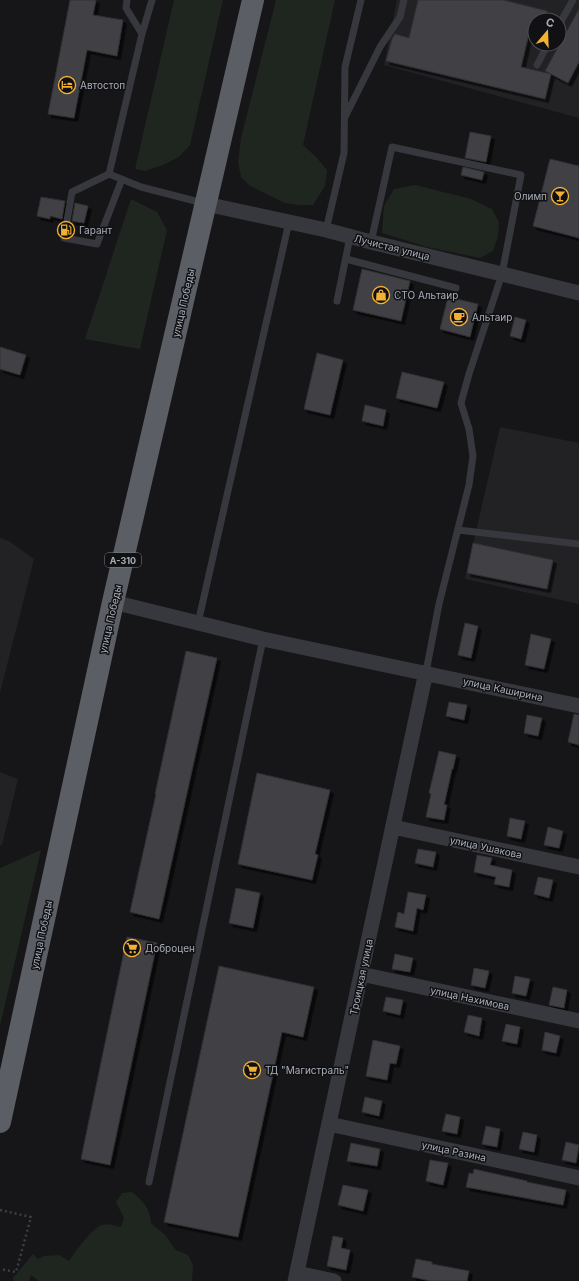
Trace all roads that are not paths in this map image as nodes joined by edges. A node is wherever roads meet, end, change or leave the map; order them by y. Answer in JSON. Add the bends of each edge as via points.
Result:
{"nodes":[{"id":1,"x":127,"y":0,"type":"edge"},
{"id":2,"x":152,"y":0,"type":"edge"},
{"id":3,"x":253,"y":0,"type":"edge"},
{"id":4,"x":361,"y":0,"type":"edge"},
{"id":5,"x":404,"y":0,"type":"edge"},
{"id":6,"x":573,"y":0,"type":"edge"},
{"id":7,"x":566,"y":12,"type":"edge"},
{"id":8,"x":142,"y":34,"type":"junction"},
{"id":9,"x":544,"y":52,"type":"edge"},
{"id":10,"x":537,"y":65,"type":"dead end"},
{"id":11,"x":344,"y":119,"type":"junction"},
{"id":12,"x":109,"y":174,"type":"junction"},
{"id":13,"x":122,"y":179,"type":"junction"},
{"id":14,"x":206,"y":204,"type":"junction"},
{"id":15,"x":289,"y":222,"type":"junction"},
{"id":16,"x":326,"y":230,"type":"junction"},
{"id":17,"x":350,"y":237,"type":"junction"},
{"id":18,"x":370,"y":242,"type":"junction"},
{"id":19,"x":346,"y":258,"type":"junction"},
{"id":20,"x":502,"y":274,"type":"junction"},
{"id":21,"x":456,"y":288,"type":"dead end"},
{"id":22,"x":579,"y":293,"type":"edge"},
{"id":23,"x":337,"y":301,"type":"dead end"},
{"id":24,"x":458,"y":530,"type":"junction"},
{"id":25,"x":579,"y":544,"type":"edge"},
{"id":26,"x":113,"y":602,"type":"junction"},
{"id":27,"x":198,"y":623,"type":"junction"},
{"id":28,"x":263,"y":639,"type":"junction"},
{"id":29,"x":426,"y":672,"type":"junction"},
{"id":30,"x":579,"y":706,"type":"edge"},
{"id":31,"x":393,"y":827,"type":"junction"},
{"id":32,"x":579,"y":868,"type":"edge"},
{"id":33,"x":361,"y":974,"type":"junction"},
{"id":34,"x":579,"y":1021,"type":"edge"},
{"id":35,"x":0,"y":1122,"type":"edge"},
{"id":36,"x":329,"y":1124,"type":"junction"},
{"id":37,"x":579,"y":1178,"type":"edge"},
{"id":38,"x":149,"y":1182,"type":"dead end"},
{"id":39,"x":296,"y":1277,"type":"edge"},
{"id":40,"x":334,"y":1281,"type":"edge"}],
"edges":[{"from":1,"to":8,"type":"lane","via":[[126,8]]},
{"from":2,"to":8,"type":"lane"},
{"from":3,"to":14,"type":"highway","name":"улица Победы","number":"А-310"},
{"from":4,"to":11,"type":"lane","via":[[344,67]]},
{"from":5,"to":11,"type":"lane","via":[[400,17],[380,47]]},
{"from":6,"to":7,"type":"lane"},
{"from":8,"to":12,"type":"lane"},
{"from":9,"to":10,"type":"lane"},
{"from":11,"to":16,"type":"lane","via":[[344,153]]},
{"from":12,"to":13,"type":"lane"},
{"from":12,"to":13,"type":"lane","via":[[72,192],[64,238],[97,244]]},
{"from":13,"to":14,"type":"lane","via":[[141,187]]},
{"from":14,"to":15,"type":"street","name":"Лучистая улица"},
{"from":14,"to":26,"type":"highway","name":"улица Победы","number":"А-310"},
{"from":15,"to":16,"type":"street","name":"Лучистая улица"},
{"from":15,"to":27,"type":"lane"},
{"from":16,"to":17,"type":"street","name":"Лучистая улица"},
{"from":17,"to":18,"type":"street","name":"Лучистая улица"},
{"from":17,"to":19,"type":"lane"},
{"from":18,"to":20,"type":"street","name":"Лучистая улица"},
{"from":18,"to":20,"type":"lane","via":[[392,147],[521,175]]},
{"from":19,"to":21,"type":"lane"},
{"from":19,"to":23,"type":"lane"},
{"from":20,"to":22,"type":"street","name":"Лучистая улица"},
{"from":20,"to":24,"type":"lane","via":[[461,403],[469,429],[473,456]]},
{"from":24,"to":25,"type":"lane"},
{"from":24,"to":29,"type":"lane","via":[[439,604]]},
{"from":26,"to":27,"type":"street","name":"улица Каширина"},
{"from":26,"to":35,"type":"highway","name":"улица Победы","number":"А-310"},
{"from":27,"to":28,"type":"street","name":"улица Каширина"},
{"from":28,"to":29,"type":"street","name":"улица Каширина"},
{"from":28,"to":38,"type":"lane"},
{"from":29,"to":30,"type":"street","name":"улица Каширина"},
{"from":29,"to":31,"type":"street","name":"Троицкая улица"},
{"from":31,"to":32,"type":"street","name":"улица Ушакова"},
{"from":31,"to":33,"type":"street","name":"Троицкая улица"},
{"from":33,"to":34,"type":"street","name":"улица Нахимова"},
{"from":33,"to":36,"type":"street","name":"Троицкая улица"},
{"from":36,"to":37,"type":"street","name":"улица Разина"},
{"from":36,"to":39,"type":"street","name":"Троицкая улица"},
{"from":39,"to":40,"type":"street"}]}
